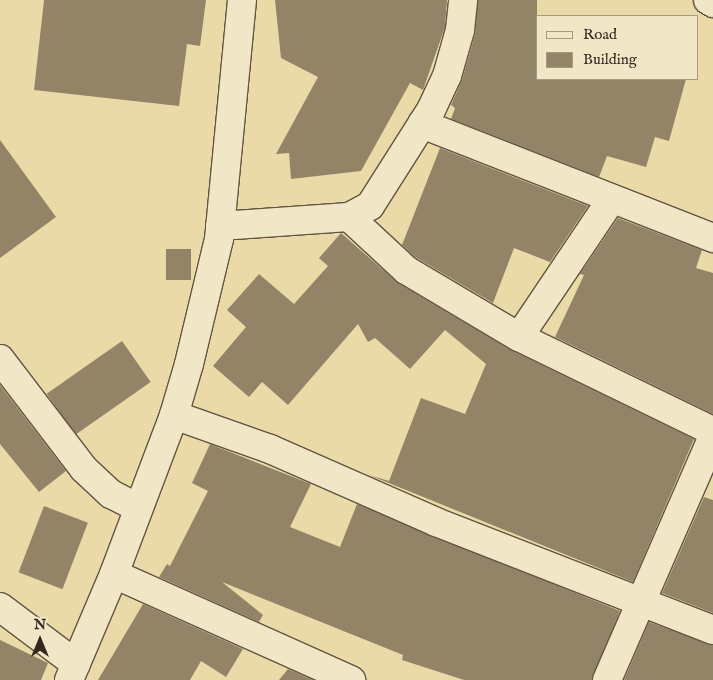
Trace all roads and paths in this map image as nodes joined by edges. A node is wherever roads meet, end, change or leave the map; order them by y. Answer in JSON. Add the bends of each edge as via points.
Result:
{"nodes":[{"id":1,"x":242,"y":0,"type":"edge"},
{"id":2,"x":463,"y":0,"type":"edge"},
{"id":3,"x":708,"y":0,"type":"edge"},
{"id":4,"x":713,"y":3,"type":"edge"},
{"id":5,"x":422,"y":124,"type":"junction"},
{"id":6,"x":611,"y":200,"type":"junction"},
{"id":7,"x":349,"y":217,"type":"junction"},
{"id":8,"x":220,"y":226,"type":"junction"},
{"id":9,"x":713,"y":238,"type":"edge"},
{"id":10,"x":519,"y":337,"type":"junction"},
{"id":11,"x":0,"y":359,"type":"edge"},
{"id":12,"x":174,"y":415,"type":"junction"},
{"id":13,"x":713,"y":431,"type":"edge"},
{"id":14,"x":713,"y":436,"type":"edge"},
{"id":15,"x":138,"y":508,"type":"junction"},
{"id":16,"x":114,"y":574,"type":"junction"},
{"id":17,"x":640,"y":600,"type":"junction"},
{"id":18,"x":0,"y":607,"type":"edge"},
{"id":19,"x":713,"y":630,"type":"edge"},
{"id":20,"x":72,"y":672,"type":"edge"},
{"id":21,"x":341,"y":678,"type":"edge"},
{"id":22,"x":607,"y":680,"type":"edge"}],
"edges":[{"from":1,"to":8,"type":"street"},
{"from":2,"to":5,"type":"street","via":[[460,30],[446,76]]},
{"from":3,"to":4,"type":"street"},
{"from":5,"to":6,"type":"street"},
{"from":5,"to":7,"type":"street","via":[[370,206]]},
{"from":6,"to":9,"type":"street"},
{"from":6,"to":10,"type":"street"},
{"from":7,"to":8,"type":"street"},
{"from":7,"to":10,"type":"street","via":[[406,270]]},
{"from":8,"to":12,"type":"street","via":[[189,364]]},
{"from":10,"to":13,"type":"street"},
{"from":11,"to":15,"type":"street","via":[[84,469],[112,494]]},
{"from":12,"to":15,"type":"street"},
{"from":12,"to":17,"type":"street","via":[[270,449],[436,522]]},
{"from":14,"to":17,"type":"street"},
{"from":15,"to":16,"type":"street"},
{"from":16,"to":20,"type":"street"},
{"from":16,"to":21,"type":"street"},
{"from":17,"to":19,"type":"street"},
{"from":17,"to":22,"type":"street"},
{"from":18,"to":20,"type":"street"}]}
